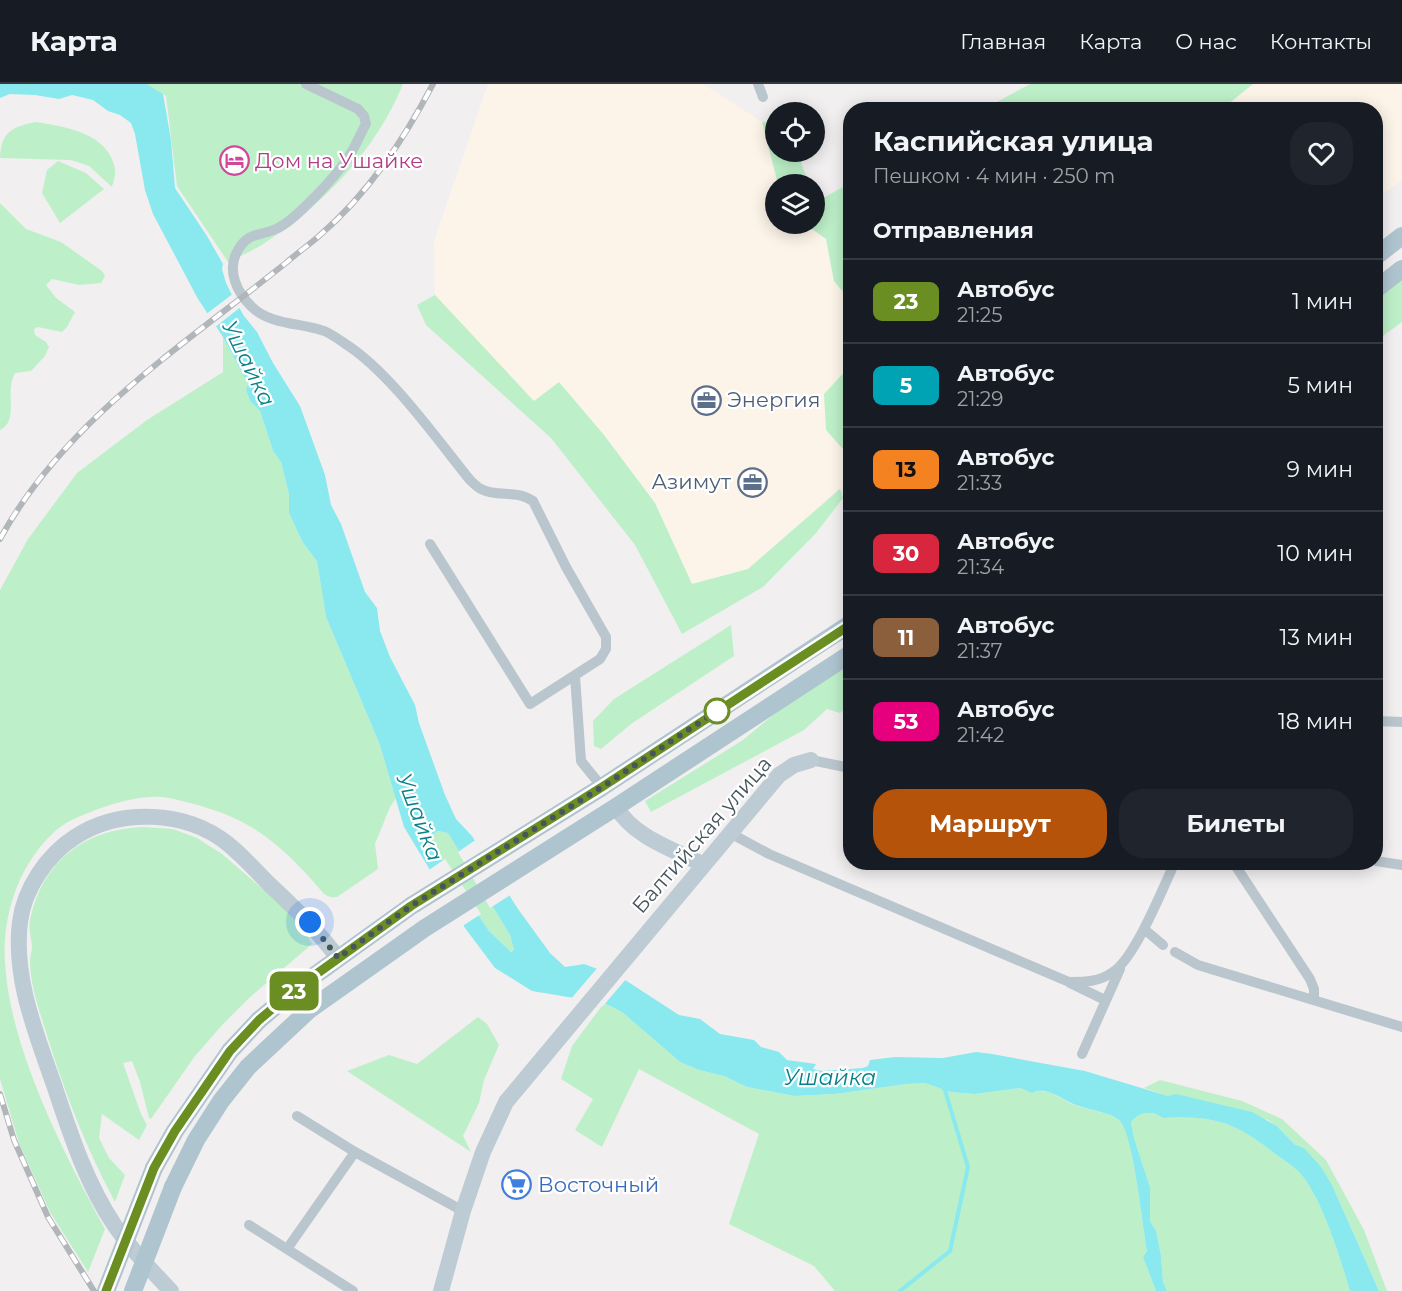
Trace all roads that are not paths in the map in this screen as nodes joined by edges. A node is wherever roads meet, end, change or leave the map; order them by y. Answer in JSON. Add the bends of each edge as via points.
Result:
{"nodes":[{"id":1,"x":306,"y":84,"type":"edge"},
{"id":2,"x":758,"y":84,"type":"edge"},
{"id":3,"x":763,"y":97,"type":"dead end"},
{"id":4,"x":1402,"y":236,"type":"edge"},
{"id":5,"x":1383,"y":251,"type":"edge"},
{"id":6,"x":1402,"y":270,"type":"edge"},
{"id":7,"x":1383,"y":284,"type":"edge"},
{"id":8,"x":430,"y":544,"type":"dead end"},
{"id":9,"x":843,"y":629,"type":"edge"},
{"id":10,"x":843,"y":659,"type":"edge"},
{"id":11,"x":575,"y":676,"type":"junction"},
{"id":12,"x":1383,"y":721,"type":"edge"},
{"id":13,"x":1402,"y":722,"type":"edge"},
{"id":14,"x":811,"y":760,"type":"joint"},
{"id":15,"x":843,"y":767,"type":"edge"},
{"id":16,"x":602,"y":787,"type":"junction"},
{"id":17,"x":616,"y":807,"type":"junction"},
{"id":18,"x":729,"y":832,"type":"junction"},
{"id":19,"x":1383,"y":862,"type":"edge"},
{"id":20,"x":702,"y":864,"type":"junction"},
{"id":21,"x":1402,"y":865,"type":"edge"},
{"id":22,"x":1171,"y":870,"type":"edge"},
{"id":23,"x":1238,"y":870,"type":"edge"},
{"id":24,"x":1144,"y":929,"type":"junction"},
{"id":25,"x":1163,"y":945,"type":"dead end"},
{"id":26,"x":1175,"y":952,"type":"dead end"},
{"id":27,"x":338,"y":958,"type":"junction"},
{"id":28,"x":1121,"y":966,"type":"junction"},
{"id":29,"x":1069,"y":982,"type":"junction"},
{"id":30,"x":1105,"y":1000,"type":"junction"},
{"id":31,"x":1314,"y":1000,"type":"junction"},
{"id":32,"x":1402,"y":1027,"type":"edge"},
{"id":33,"x":1082,"y":1054,"type":"dead end"},
{"id":34,"x":297,"y":1116,"type":"dead end"},
{"id":35,"x":354,"y":1152,"type":"junction"},
{"id":36,"x":463,"y":1211,"type":"junction"},
{"id":37,"x":249,"y":1225,"type":"dead end"},
{"id":38,"x":287,"y":1249,"type":"junction"},
{"id":39,"x":106,"y":1291,"type":"edge"},
{"id":40,"x":133,"y":1291,"type":"edge"},
{"id":41,"x":171,"y":1291,"type":"edge"},
{"id":42,"x":353,"y":1291,"type":"edge"},
{"id":43,"x":441,"y":1291,"type":"edge"}],
"edges":[{"from":1,"to":11,"type":"street","via":[[358,109],[366,124],[349,157],[305,208],[276,230],[254,234],[238,249],[233,261],[234,279],[243,297],[262,315],[323,330],[373,366],[481,489],[525,495],[533,501],[606,637],[606,649],[600,659]]},
{"from":2,"to":3,"type":"street"},
{"from":4,"to":5,"type":"main road"},
{"from":6,"to":7,"type":"main road"},
{"from":8,"to":11,"type":"street","via":[[530,704]]},
{"from":9,"to":16,"type":"main road"},
{"from":10,"to":17,"type":"main road","name":"Балтийская улица"},
{"from":11,"to":16,"type":"street","via":[[580,761]]},
{"from":12,"to":13,"type":"street"},
{"from":14,"to":15,"type":"street"},
{"from":14,"to":18,"type":"street","name":"Балтийская улица","via":[[779,775]]},
{"from":16,"to":27,"type":"main road","via":[[411,906]]},
{"from":17,"to":20,"type":"street","via":[[636,830]]},
{"from":17,"to":40,"type":"main road","name":"Балтийская улица","bridge":true,"via":[[425,928],[309,1010],[248,1067],[196,1140],[173,1187]]},
{"from":18,"to":20,"type":"street","name":"Балтийская улица"},
{"from":18,"to":29,"type":"street","via":[[769,854]]},
{"from":19,"to":21,"type":"street"},
{"from":20,"to":36,"type":"street","name":"Балтийская улица","via":[[506,1102],[483,1152]]},
{"from":22,"to":24,"type":"street"},
{"from":23,"to":31,"type":"street","via":[[1310,979]]},
{"from":24,"to":25,"type":"street"},
{"from":24,"to":28,"type":"street"},
{"from":26,"to":31,"type":"street","via":[[1198,965]]},
{"from":27,"to":39,"type":"main road","bridge":true,"via":[[259,1020],[230,1051],[154,1168]]},
{"from":27,"to":41,"type":"street","via":[[310,922],[227,843],[183,821],[122,818],[83,831],[48,860],[26,897],[20,924],[22,981],[78,1154],[114,1225]]},
{"from":28,"to":29,"type":"street","via":[[1093,982]]},
{"from":28,"to":30,"type":"street"},
{"from":29,"to":30,"type":"street"},
{"from":30,"to":33,"type":"street"},
{"from":31,"to":32,"type":"street"},
{"from":34,"to":35,"type":"street"},
{"from":35,"to":36,"type":"street"},
{"from":35,"to":38,"type":"street"},
{"from":36,"to":43,"type":"street"},
{"from":37,"to":38,"type":"street"},
{"from":38,"to":42,"type":"street"}]}
